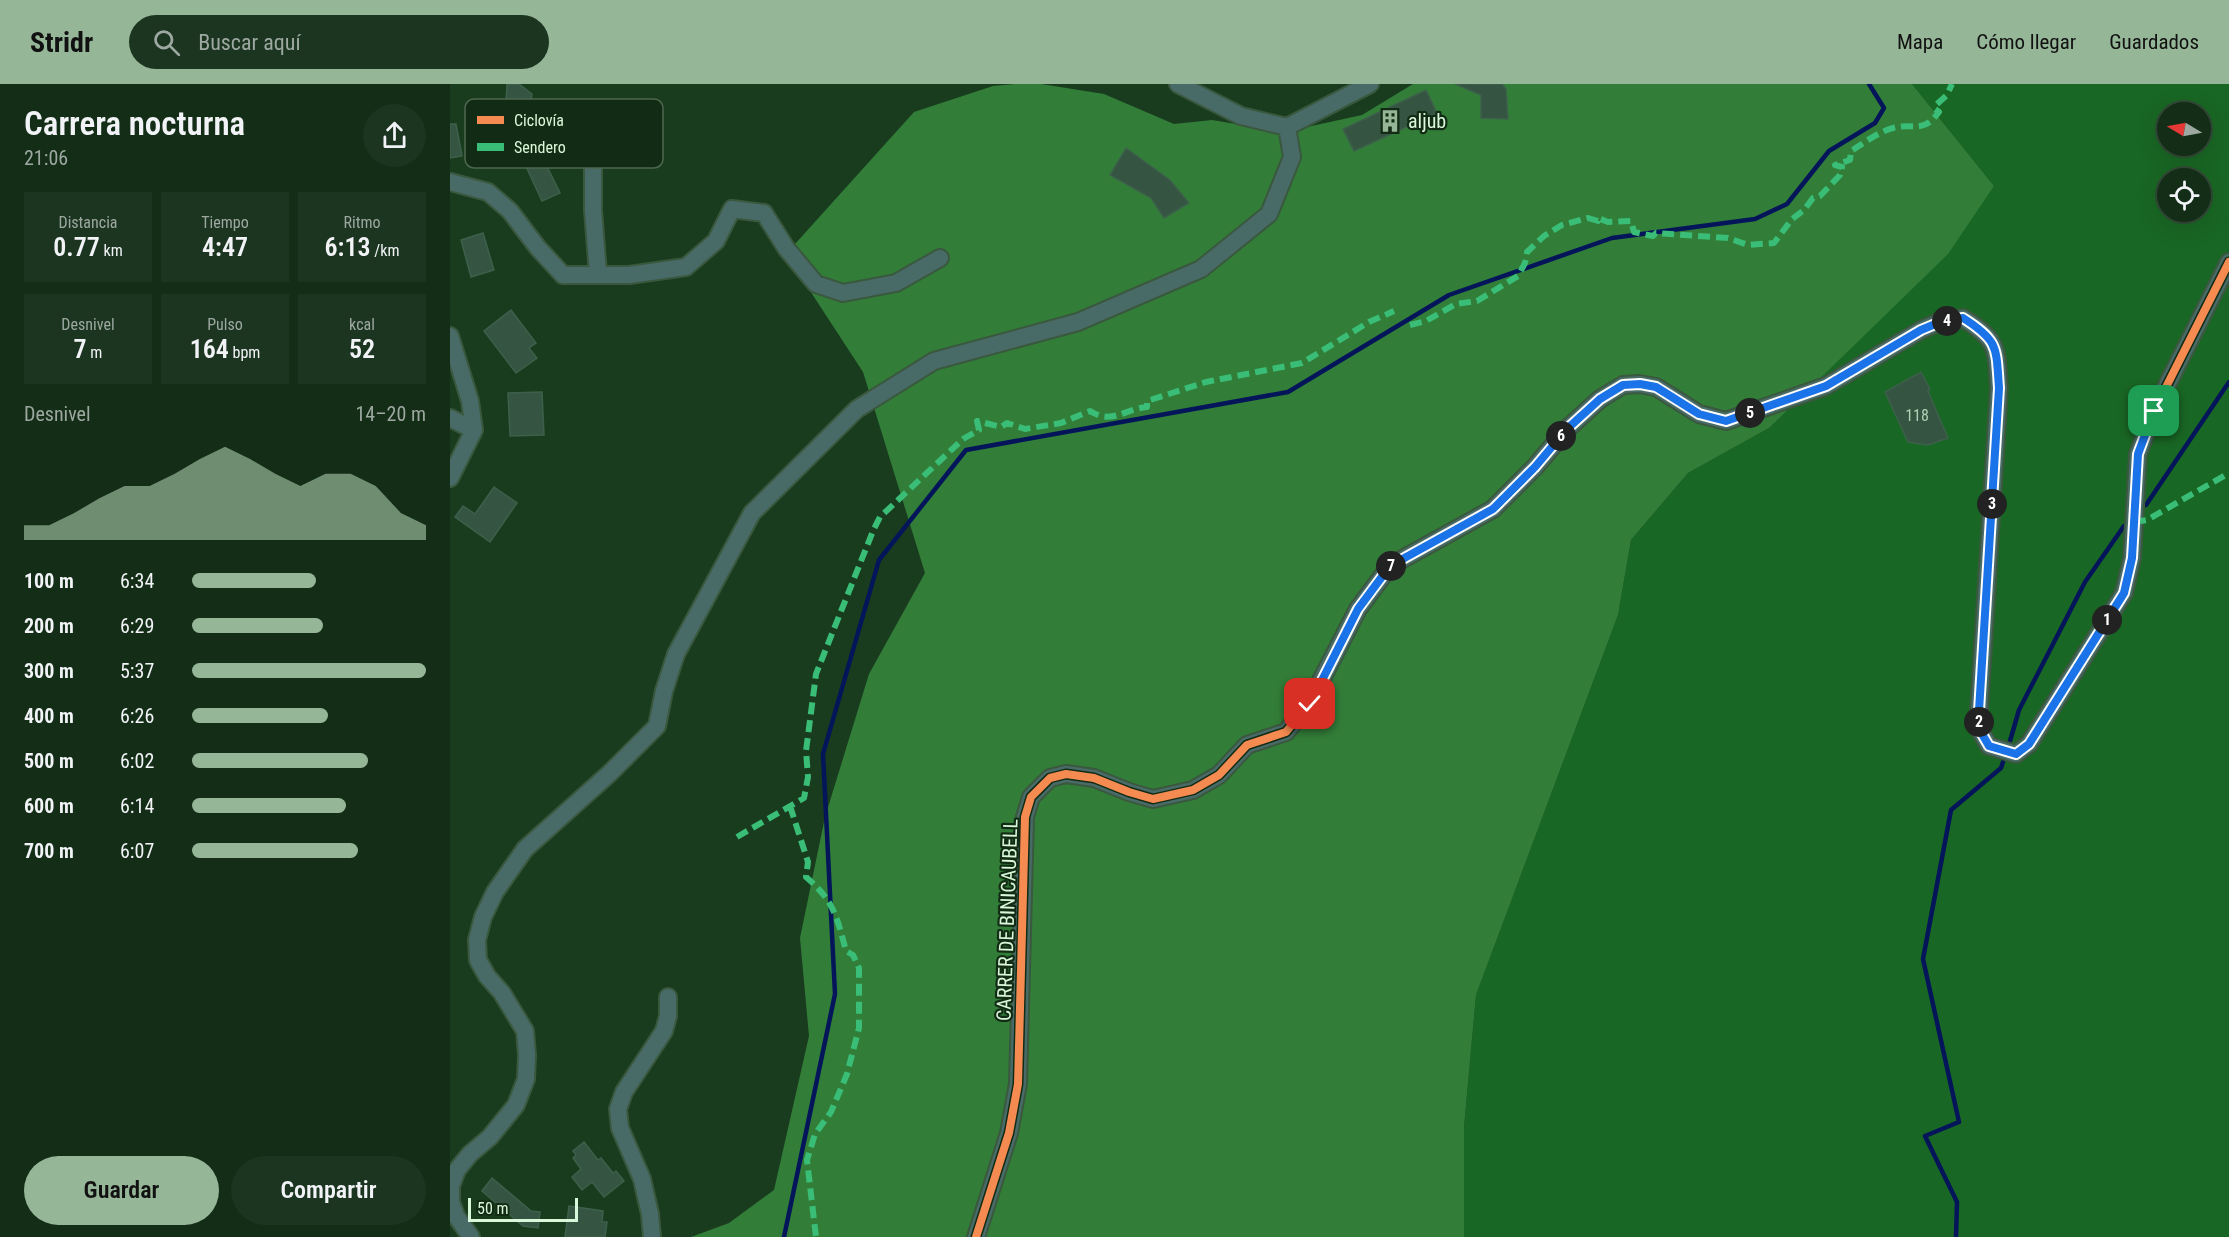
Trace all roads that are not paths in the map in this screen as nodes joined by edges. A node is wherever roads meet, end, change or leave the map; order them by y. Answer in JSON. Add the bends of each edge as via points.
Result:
{"nodes":[{"id":1,"x":1178,"y":84,"type":"edge"},
{"id":2,"x":1370,"y":84,"type":"edge"},
{"id":3,"x":1287,"y":127,"type":"junction"},
{"id":4,"x":593,"y":168,"type":"edge"},
{"id":5,"x":450,"y":182,"type":"edge"},
{"id":6,"x":940,"y":258,"type":"dead end"},
{"id":7,"x":2229,"y":262,"type":"edge"},
{"id":8,"x":598,"y":274,"type":"junction"},
{"id":9,"x":450,"y":336,"type":"edge"},
{"id":10,"x":450,"y":418,"type":"edge"},
{"id":11,"x":474,"y":430,"type":"junction"},
{"id":12,"x":450,"y":478,"type":"edge"},
{"id":13,"x":668,"y":998,"type":"dead end"},
{"id":14,"x":471,"y":1237,"type":"edge"},
{"id":15,"x":652,"y":1237,"type":"edge"},
{"id":16,"x":976,"y":1237,"type":"edge"}],
"edges":[{"from":1,"to":3,"type":"street","via":[[1241,116]]},
{"from":2,"to":3,"type":"street"},
{"from":3,"to":14,"type":"street","via":[[1292,157],[1269,214],[1201,269],[1078,322],[934,361],[857,409],[752,513],[676,654],[657,726],[525,849],[483,917],[477,940],[478,960],[525,1031],[526,1079],[516,1105],[457,1170],[451,1186],[456,1216]]},
{"from":4,"to":8,"type":"street"},
{"from":5,"to":8,"type":"street","via":[[488,192],[510,211],[563,275]]},
{"from":6,"to":8,"type":"street","via":[[896,283],[843,292],[816,284],[764,213],[732,209],[716,241],[686,267],[629,275]]},
{"from":7,"to":16,"type":"street","name":"CARRER DE BINICAUBELL","via":[[2154,411],[2138,454],[2132,558],[2124,593],[2029,744],[2016,754],[1989,746],[1978,727],[1999,388],[1997,351],[1985,332],[1963,318],[1921,330],[1826,386],[1726,421],[1699,414],[1656,387],[1623,385],[1600,399],[1567,429],[1493,509],[1390,566],[1358,609],[1310,704],[1286,732],[1247,745],[1219,775],[1193,790],[1153,799],[1094,778],[1066,774],[1050,778],[1031,797],[1025,817],[1018,1084],[1009,1133]]},
{"from":9,"to":11,"type":"street","via":[[470,400]]},
{"from":10,"to":11,"type":"street"},
{"from":11,"to":12,"type":"street"},
{"from":13,"to":15,"type":"street","via":[[664,1031],[624,1092],[618,1108],[620,1128],[642,1179]]}]}
